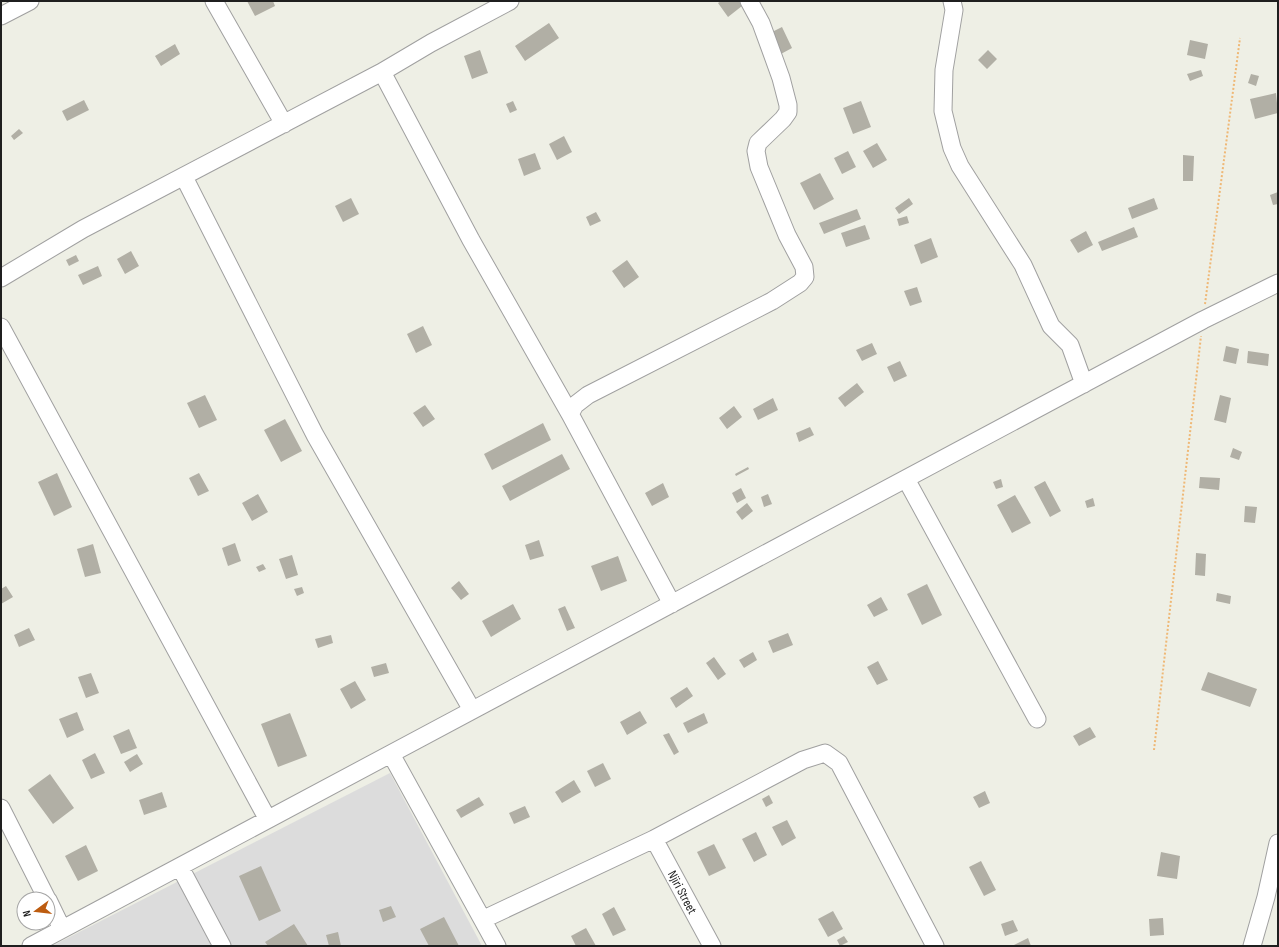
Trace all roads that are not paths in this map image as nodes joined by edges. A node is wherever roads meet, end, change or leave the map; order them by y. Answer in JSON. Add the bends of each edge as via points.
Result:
{"nodes":[{"id":1,"x":214,"y":1,"type":"edge"},
{"id":2,"x":510,"y":1,"type":"edge"},
{"id":3,"x":749,"y":1,"type":"edge"},
{"id":4,"x":952,"y":1,"type":"edge"},
{"id":5,"x":25,"y":2,"type":"edge"},
{"id":6,"x":1,"y":16,"type":"edge"},
{"id":7,"x":382,"y":72,"type":"junction"},
{"id":8,"x":284,"y":124,"type":"junction"},
{"id":9,"x":184,"y":177,"type":"junction"},
{"id":10,"x":1,"y":278,"type":"edge"},
{"id":11,"x":1278,"y":283,"type":"edge"},
{"id":12,"x":1,"y":326,"type":"edge"},
{"id":13,"x":1084,"y":384,"type":"junction"},
{"id":14,"x":570,"y":414,"type":"junction"},
{"id":15,"x":906,"y":479,"type":"junction"},
{"id":16,"x":672,"y":604,"type":"junction"},
{"id":17,"x":472,"y":710,"type":"junction"},
{"id":18,"x":1036,"y":719,"type":"dead end"},
{"id":19,"x":391,"y":754,"type":"junction"},
{"id":20,"x":1,"y":808,"type":"edge"},
{"id":21,"x":267,"y":818,"type":"junction"},
{"id":22,"x":654,"y":839,"type":"junction"},
{"id":23,"x":1278,"y":843,"type":"edge"},
{"id":24,"x":180,"y":867,"type":"junction"},
{"id":25,"x":43,"y":891,"type":"edge"},
{"id":26,"x":1272,"y":899,"type":"edge"},
{"id":27,"x":56,"y":917,"type":"edge"},
{"id":28,"x":484,"y":919,"type":"junction"},
{"id":29,"x":62,"y":929,"type":"junction"},
{"id":30,"x":31,"y":946,"type":"edge"},
{"id":31,"x":222,"y":946,"type":"edge"},
{"id":32,"x":498,"y":946,"type":"edge"},
{"id":33,"x":712,"y":946,"type":"edge"},
{"id":34,"x":935,"y":946,"type":"edge"},
{"id":35,"x":1252,"y":946,"type":"edge"}],
"edges":[{"from":1,"to":8,"type":"street"},
{"from":2,"to":7,"type":"street"},
{"from":3,"to":14,"type":"street","via":[[781,78],[788,105],[788,112],[761,139],[756,151],[763,180],[804,267],[805,277],[772,301],[588,395],[575,405]]},
{"from":4,"to":13,"type":"street","via":[[954,10],[944,70],[943,111],[952,148],[960,166],[1023,265],[1051,326],[1070,345]]},
{"from":5,"to":6,"type":"street"},
{"from":7,"to":8,"type":"street"},
{"from":7,"to":14,"type":"street","via":[[471,240]]},
{"from":8,"to":9,"type":"street"},
{"from":9,"to":10,"type":"street","via":[[83,229]]},
{"from":9,"to":17,"type":"street","via":[[315,435]]},
{"from":11,"to":13,"type":"street"},
{"from":12,"to":21,"type":"street"},
{"from":13,"to":15,"type":"street"},
{"from":14,"to":16,"type":"street"},
{"from":15,"to":16,"type":"street"},
{"from":15,"to":18,"type":"street"},
{"from":16,"to":17,"type":"street"},
{"from":17,"to":19,"type":"street"},
{"from":19,"to":21,"type":"street"},
{"from":19,"to":28,"type":"street"},
{"from":20,"to":25,"type":"street"},
{"from":21,"to":24,"type":"street"},
{"from":22,"to":28,"type":"street"},
{"from":22,"to":33,"type":"street","name":"Njiri Street"},
{"from":22,"to":34,"type":"street","via":[[803,760],[825,753],[839,763]]},
{"from":23,"to":26,"type":"street"},
{"from":24,"to":29,"type":"street"},
{"from":24,"to":31,"type":"street"},
{"from":26,"to":35,"type":"street"},
{"from":27,"to":29,"type":"street"},
{"from":28,"to":32,"type":"street"},
{"from":29,"to":30,"type":"street"}]}
